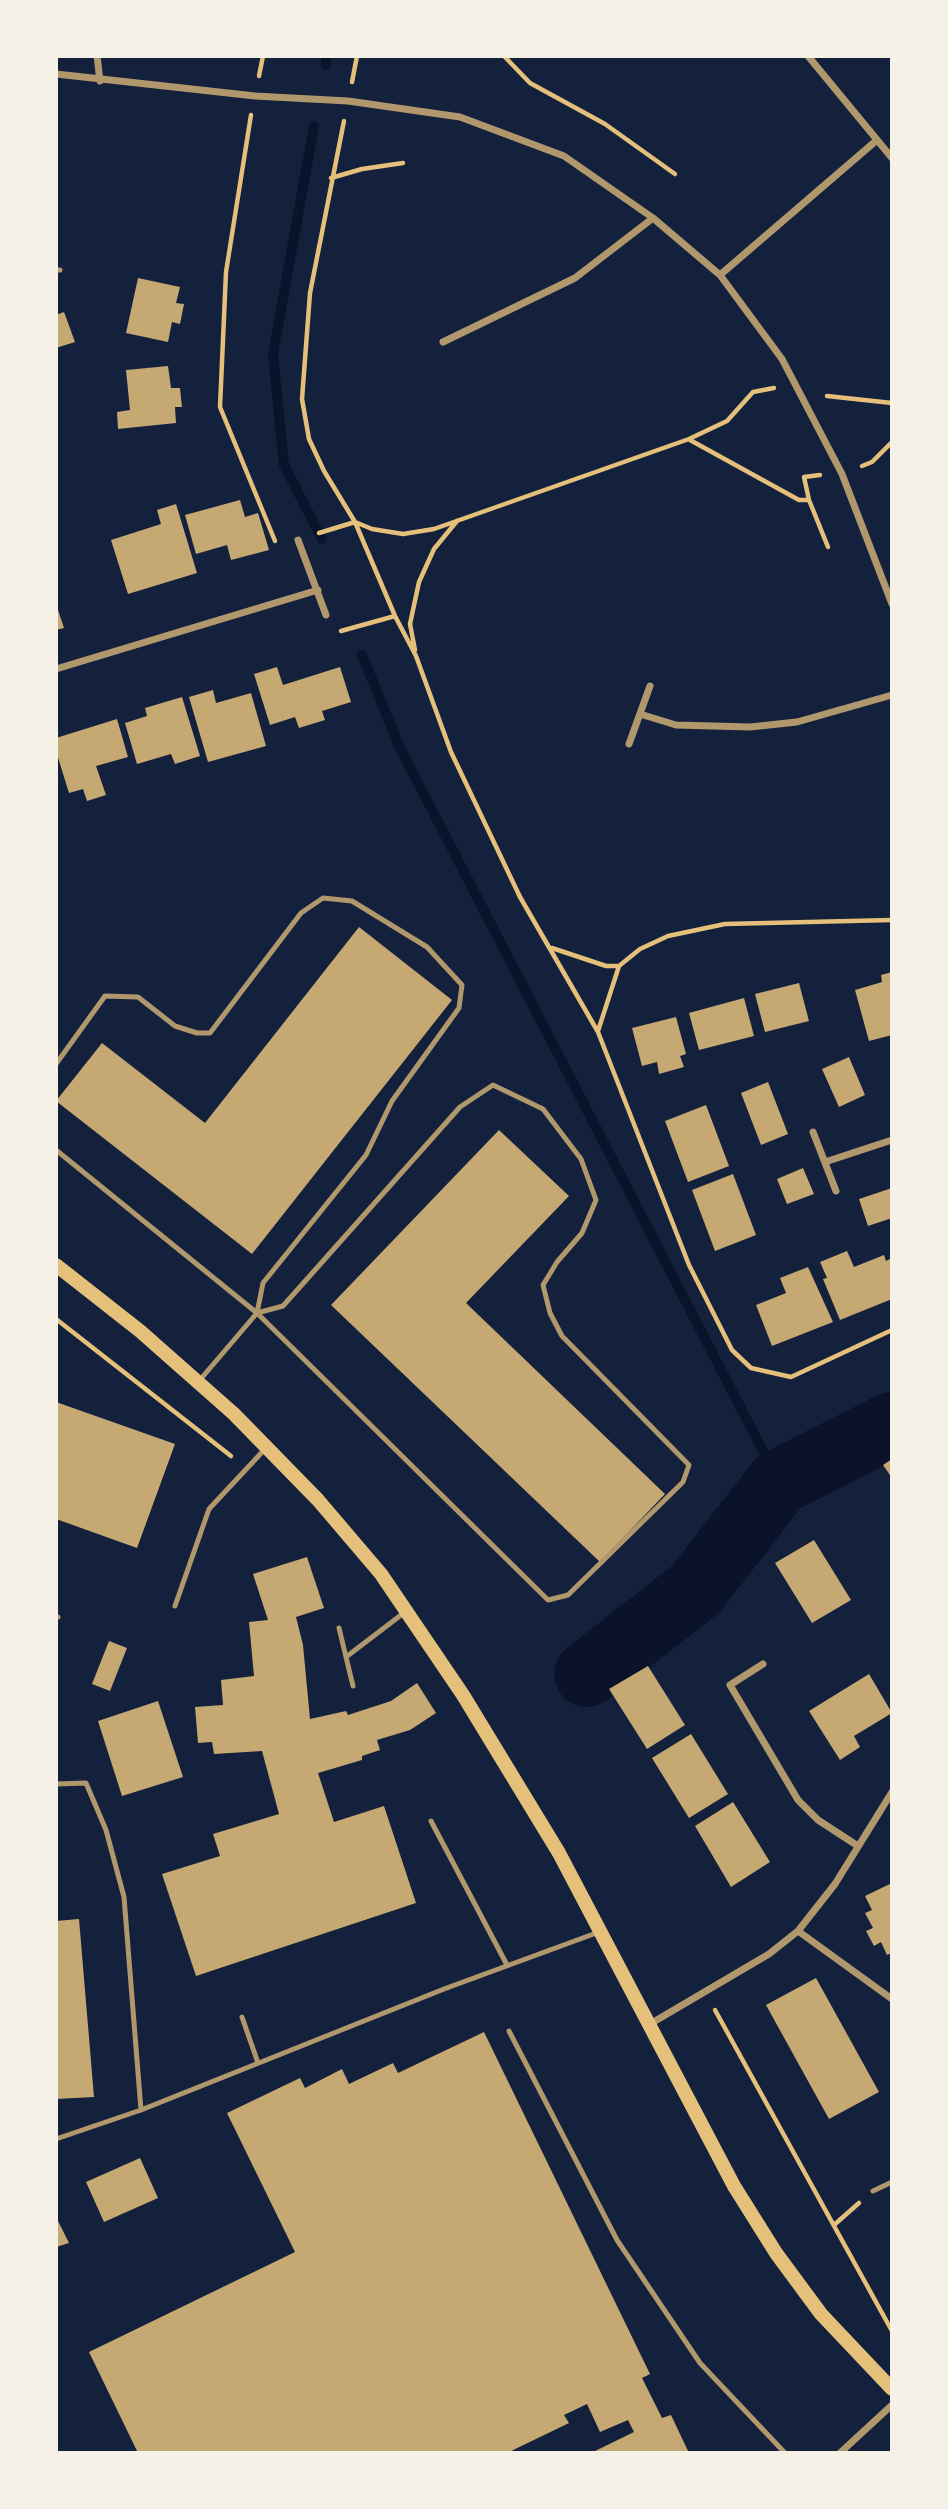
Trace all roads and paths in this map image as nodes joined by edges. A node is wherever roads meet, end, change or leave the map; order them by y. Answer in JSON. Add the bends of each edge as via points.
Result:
{"nodes":[{"id":1,"x":97,"y":56,"type":"edge"},
{"id":2,"x":263,"y":56,"type":"edge"},
{"id":3,"x":504,"y":56,"type":"edge"},
{"id":4,"x":808,"y":56,"type":"edge"},
{"id":5,"x":56,"y":74,"type":"edge"},
{"id":6,"x":100,"y":81,"type":"junction"},
{"id":7,"x":255,"y":96,"type":"junction"},
{"id":8,"x":348,"y":101,"type":"junction"},
{"id":9,"x":877,"y":140,"type":"junction"},
{"id":10,"x":892,"y":158,"type":"edge"},
{"id":11,"x":403,"y":163,"type":"dead end"},
{"id":12,"x":675,"y":174,"type":"dead end"},
{"id":13,"x":330,"y":178,"type":"junction"},
{"id":14,"x":653,"y":219,"type":"junction"},
{"id":15,"x":720,"y":275,"type":"junction"},
{"id":16,"x":443,"y":342,"type":"dead end"},
{"id":17,"x":798,"y":391,"type":"junction"},
{"id":18,"x":892,"y":403,"type":"edge"},
{"id":19,"x":689,"y":439,"type":"junction"},
{"id":20,"x":892,"y":442,"type":"edge"},
{"id":21,"x":842,"y":474,"type":"junction"},
{"id":22,"x":809,"y":500,"type":"junction"},
{"id":23,"x":458,"y":520,"type":"junction"},
{"id":24,"x":355,"y":522,"type":"junction"},
{"id":25,"x":298,"y":540,"type":"junction"},
{"id":26,"x":828,"y":547,"type":"dead end"},
{"id":27,"x":318,"y":590,"type":"junction"},
{"id":28,"x":892,"y":604,"type":"edge"},
{"id":29,"x":326,"y":615,"type":"joint"},
{"id":30,"x":395,"y":616,"type":"junction"},
{"id":31,"x":416,"y":656,"type":"junction"},
{"id":32,"x":56,"y":669,"type":"edge"},
{"id":33,"x":650,"y":686,"type":"dead end"},
{"id":34,"x":892,"y":695,"type":"edge"},
{"id":35,"x":640,"y":713,"type":"junction"},
{"id":36,"x":629,"y":744,"type":"dead end"},
{"id":37,"x":892,"y":920,"type":"edge"},
{"id":38,"x":550,"y":948,"type":"junction"},
{"id":39,"x":619,"y":966,"type":"junction"},
{"id":40,"x":598,"y":1032,"type":"junction"},
{"id":41,"x":56,"y":1064,"type":"edge"},
{"id":42,"x":814,"y":1132,"type":"dead end"},
{"id":43,"x":892,"y":1140,"type":"edge"},
{"id":44,"x":56,"y":1150,"type":"edge"},
{"id":45,"x":825,"y":1163,"type":"junction"},
{"id":46,"x":836,"y":1191,"type":"dead end"},
{"id":47,"x":56,"y":1265,"type":"edge"},
{"id":48,"x":257,"y":1313,"type":"junction"},
{"id":49,"x":56,"y":1319,"type":"edge"},
{"id":50,"x":892,"y":1330,"type":"edge"},
{"id":51,"x":199,"y":1381,"type":"junction"},
{"id":52,"x":267,"y":1447,"type":"junction"},
{"id":53,"x":247,"y":1469,"type":"junction"},
{"id":54,"x":175,"y":1606,"type":"dead end"},
{"id":55,"x":407,"y":1611,"type":"junction"},
{"id":56,"x":339,"y":1628,"type":"dead end"},
{"id":57,"x":346,"y":1657,"type":"junction"},
{"id":58,"x":763,"y":1664,"type":"dead end"},
{"id":59,"x":353,"y":1686,"type":"dead end"},
{"id":60,"x":56,"y":1784,"type":"edge"},
{"id":61,"x":892,"y":1792,"type":"edge"},
{"id":62,"x":431,"y":1821,"type":"dead end"},
{"id":63,"x":858,"y":1846,"type":"junction"},
{"id":64,"x":601,"y":1931,"type":"junction"},
{"id":65,"x":798,"y":1931,"type":"junction"},
{"id":66,"x":508,"y":1965,"type":"junction"},
{"id":67,"x":705,"y":1992,"type":"junction"},
{"id":68,"x":892,"y":1999,"type":"edge"},
{"id":69,"x":242,"y":2017,"type":"dead end"},
{"id":70,"x":650,"y":2024,"type":"junction"},
{"id":71,"x":509,"y":2031,"type":"dead end"},
{"id":72,"x":258,"y":2063,"type":"junction"},
{"id":73,"x":141,"y":2110,"type":"junction"},
{"id":74,"x":56,"y":2139,"type":"edge"},
{"id":75,"x":892,"y":2182,"type":"edge"},
{"id":76,"x":873,"y":2191,"type":"joint"},
{"id":77,"x":834,"y":2225,"type":"junction"},
{"id":78,"x":892,"y":2331,"type":"edge"},
{"id":79,"x":892,"y":2389,"type":"edge"},
{"id":80,"x":892,"y":2405,"type":"edge"},
{"id":81,"x":785,"y":2453,"type":"edge"},
{"id":82,"x":840,"y":2453,"type":"edge"}],
"edges":[{"from":1,"to":6,"type":"street"},
{"from":2,"to":7,"type":"path"},
{"from":3,"to":12,"type":"path","via":[[530,83],[605,124]]},
{"from":4,"to":9,"type":"street"},
{"from":5,"to":6,"type":"street"},
{"from":6,"to":7,"type":"street"},
{"from":7,"to":8,"type":"street"},
{"from":7,"to":25,"type":"path","via":[[226,272],[220,407],[279,550]]},
{"from":8,"to":13,"type":"path"},
{"from":8,"to":14,"type":"street","via":[[460,117],[564,156]]},
{"from":9,"to":10,"type":"street"},
{"from":9,"to":15,"type":"street"},
{"from":11,"to":13,"type":"path"},
{"from":13,"to":24,"type":"path","via":[[310,293],[302,399],[309,439]]},
{"from":14,"to":15,"type":"street"},
{"from":14,"to":16,"type":"street","via":[[575,278]]},
{"from":15,"to":17,"type":"street","via":[[782,359]]},
{"from":17,"to":18,"type":"path"},
{"from":17,"to":19,"type":"path","via":[[778,387],[753,392],[727,421]]},
{"from":17,"to":21,"type":"street"},
{"from":19,"to":22,"type":"path","via":[[777,490]]},
{"from":19,"to":23,"type":"path"},
{"from":20,"to":21,"type":"path","via":[[872,462]]},
{"from":21,"to":22,"type":"path","via":[[804,477]]},
{"from":21,"to":28,"type":"street"},
{"from":22,"to":26,"type":"path"},
{"from":23,"to":24,"type":"path","via":[[403,534]]},
{"from":23,"to":31,"type":"path","via":[[433,549],[419,582],[410,624]]},
{"from":24,"to":25,"type":"path"},
{"from":24,"to":30,"type":"path"},
{"from":25,"to":27,"type":"street"},
{"from":27,"to":29,"type":"street"},
{"from":27,"to":32,"type":"street"},
{"from":29,"to":30,"type":"path","via":[[331,634]]},
{"from":30,"to":31,"type":"path"},
{"from":31,"to":38,"type":"path","via":[[451,752],[520,897]]},
{"from":33,"to":35,"type":"street"},
{"from":34,"to":35,"type":"street","via":[[797,722],[750,727],[676,725]]},
{"from":35,"to":36,"type":"street"},
{"from":37,"to":39,"type":"path","via":[[725,924],[668,936],[640,949]]},
{"from":38,"to":39,"type":"path"},
{"from":38,"to":40,"type":"path"},
{"from":39,"to":40,"type":"path"},
{"from":40,"to":50,"type":"path","via":[[689,1265],[732,1350],[751,1368],[791,1377]]},
{"from":41,"to":48,"type":"lane","via":[[105,996],[138,997],[175,1026],[210,1032],[301,913],[323,898],[352,901],[426,947],[462,985],[459,1008],[392,1101],[366,1155],[264,1283]]},
{"from":42,"to":45,"type":"street"},
{"from":43,"to":45,"type":"street"},
{"from":44,"to":48,"type":"lane"},
{"from":45,"to":46,"type":"street"},
{"from":47,"to":51,"type":"main road"},
{"from":48,"to":48,"type":"lane","via":[[548,1600],[568,1595],[683,1482],[690,1465],[562,1336],[550,1313],[543,1285],[582,1233],[596,1200],[581,1159],[543,1109],[493,1085],[460,1107],[283,1306]]},
{"from":48,"to":51,"type":"lane"},
{"from":49,"to":53,"type":"path"},
{"from":51,"to":52,"type":"main road"},
{"from":52,"to":53,"type":"lane"},
{"from":52,"to":55,"type":"main road","via":[[354,1541]]},
{"from":53,"to":54,"type":"lane","via":[[209,1509]]},
{"from":55,"to":57,"type":"lane"},
{"from":55,"to":64,"type":"main road","via":[[513,1775]]},
{"from":56,"to":57,"type":"lane"},
{"from":57,"to":59,"type":"lane"},
{"from":58,"to":63,"type":"street","via":[[730,1685],[797,1800],[818,1821]]},
{"from":60,"to":73,"type":"lane","via":[[86,1783],[106,1830],[124,1897]]},
{"from":61,"to":63,"type":"street"},
{"from":62,"to":66,"type":"lane"},
{"from":63,"to":65,"type":"street"},
{"from":64,"to":66,"type":"lane"},
{"from":64,"to":70,"type":"main road"},
{"from":65,"to":67,"type":"street"},
{"from":65,"to":68,"type":"street"},
{"from":66,"to":72,"type":"lane"},
{"from":67,"to":70,"type":"street"},
{"from":67,"to":77,"type":"path"},
{"from":69,"to":72,"type":"lane"},
{"from":70,"to":79,"type":"main road","via":[[734,2186],[776,2253],[821,2314]]},
{"from":71,"to":81,"type":"lane","via":[[617,2240],[700,2363]]},
{"from":72,"to":73,"type":"lane"},
{"from":73,"to":74,"type":"lane"},
{"from":75,"to":76,"type":"lane"},
{"from":76,"to":77,"type":"path"},
{"from":77,"to":78,"type":"path"},
{"from":80,"to":82,"type":"street"}]}
